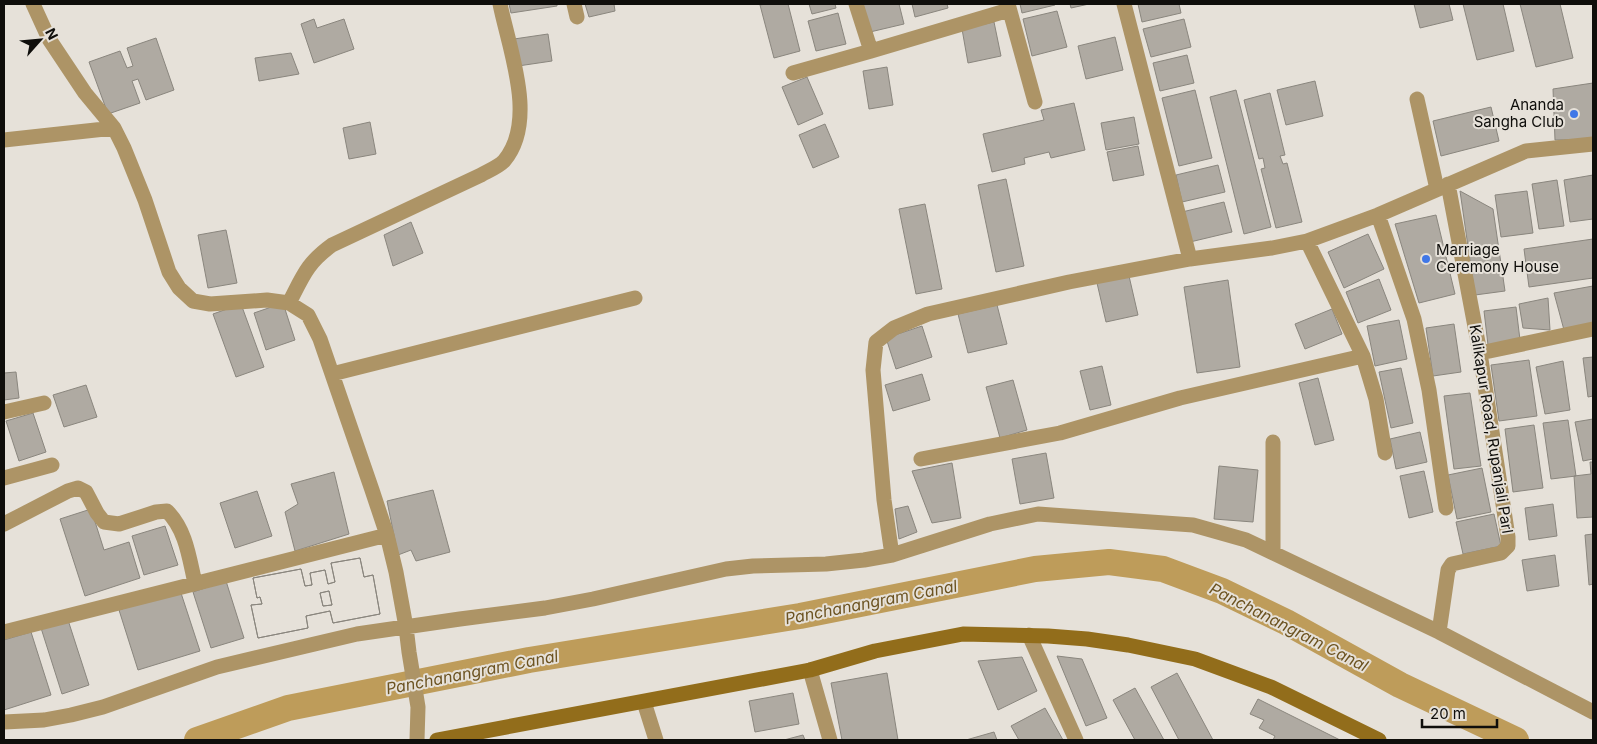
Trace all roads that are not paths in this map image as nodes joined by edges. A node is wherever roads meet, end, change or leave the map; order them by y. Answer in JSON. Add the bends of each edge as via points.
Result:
{"nodes":[{"id":1,"x":33,"y":4,"type":"edge"},
{"id":2,"x":500,"y":4,"type":"edge"},
{"id":3,"x":856,"y":4,"type":"edge"},
{"id":4,"x":1124,"y":4,"type":"edge"},
{"id":5,"x":1009,"y":7,"type":"edge"},
{"id":6,"x":871,"y":51,"type":"junction"},
{"id":7,"x":793,"y":73,"type":"dead end"},
{"id":8,"x":1417,"y":99,"type":"dead end"},
{"id":9,"x":1035,"y":102,"type":"dead end"},
{"id":10,"x":114,"y":128,"type":"junction"},
{"id":11,"x":4,"y":140,"type":"edge"},
{"id":12,"x":1593,"y":144,"type":"edge"},
{"id":13,"x":1442,"y":187,"type":"junction"},
{"id":14,"x":1378,"y":215,"type":"junction"},
{"id":15,"x":1307,"y":241,"type":"junction"},
{"id":16,"x":1190,"y":260,"type":"junction"},
{"id":17,"x":635,"y":298,"type":"dead end"},
{"id":18,"x":290,"y":303,"type":"junction"},
{"id":19,"x":1593,"y":329,"type":"edge"},
{"id":20,"x":1480,"y":353,"type":"junction"},
{"id":21,"x":1363,"y":356,"type":"junction"},
{"id":22,"x":332,"y":374,"type":"junction"},
{"id":23,"x":44,"y":402,"type":"dead end"},
{"id":24,"x":4,"y":412,"type":"edge"},
{"id":25,"x":1273,"y":442,"type":"dead end"},
{"id":26,"x":1385,"y":453,"type":"dead end"},
{"id":27,"x":921,"y":459,"type":"dead end"},
{"id":28,"x":52,"y":464,"type":"dead end"},
{"id":29,"x":4,"y":478,"type":"edge"},
{"id":30,"x":1446,"y":508,"type":"dead end"},
{"id":31,"x":4,"y":524,"type":"edge"},
{"id":32,"x":387,"y":535,"type":"junction"},
{"id":33,"x":1274,"y":552,"type":"junction"},
{"id":34,"x":892,"y":555,"type":"junction"},
{"id":35,"x":195,"y":583,"type":"junction"},
{"id":36,"x":406,"y":627,"type":"junction"},
{"id":37,"x":4,"y":632,"type":"edge"},
{"id":38,"x":1438,"y":632,"type":"junction"},
{"id":39,"x":1030,"y":636,"type":"junction"},
{"id":40,"x":810,"y":670,"type":"junction"},
{"id":41,"x":644,"y":702,"type":"junction"},
{"id":42,"x":1593,"y":712,"type":"edge"},
{"id":43,"x":4,"y":722,"type":"edge"},
{"id":44,"x":417,"y":740,"type":"edge"},
{"id":45,"x":437,"y":740,"type":"edge"},
{"id":46,"x":656,"y":740,"type":"edge"},
{"id":47,"x":830,"y":740,"type":"edge"},
{"id":48,"x":1076,"y":740,"type":"edge"},
{"id":49,"x":1379,"y":740,"type":"edge"}],
"edges":[{"from":1,"to":10,"type":"street","via":[[53,45],[84,93]]},
{"from":2,"to":18,"type":"street","via":[[520,91],[519,124],[512,150],[502,163],[481,176],[332,245],[304,272]]},
{"from":3,"to":6,"type":"street"},
{"from":4,"to":16,"type":"street"},
{"from":5,"to":6,"type":"street"},
{"from":5,"to":9,"type":"street"},
{"from":6,"to":7,"type":"street"},
{"from":8,"to":13,"type":"street","name":"Kalikapur Road, Rupanjali Parl"},
{"from":10,"to":11,"type":"street"},
{"from":10,"to":18,"type":"street","via":[[134,172],[169,272],[179,288],[193,300],[210,304],[267,300]]},
{"from":12,"to":13,"type":"street","via":[[1526,151]]},
{"from":13,"to":14,"type":"street"},
{"from":13,"to":20,"type":"street","name":"Kalikapur Road, Rupanjali Parl"},
{"from":14,"to":15,"type":"street"},
{"from":14,"to":30,"type":"street","via":[[1414,318],[1429,390]]},
{"from":15,"to":16,"type":"street"},
{"from":15,"to":21,"type":"street"},
{"from":16,"to":34,"type":"street","via":[[1069,282],[928,314],[894,328],[876,342],[873,370]]},
{"from":17,"to":22,"type":"street"},
{"from":18,"to":22,"type":"street","via":[[308,315]]},
{"from":19,"to":20,"type":"street"},
{"from":20,"to":38,"type":"street","name":"Kalikapur Road, Rupanjali Parl","via":[[1508,546],[1500,553],[1452,564],[1448,570]]},
{"from":21,"to":26,"type":"street","via":[[1376,399]]},
{"from":21,"to":27,"type":"street","via":[[1180,398],[1060,433]]},
{"from":22,"to":32,"type":"street"},
{"from":23,"to":24,"type":"street"},
{"from":25,"to":33,"type":"street"},
{"from":28,"to":29,"type":"street"},
{"from":31,"to":35,"type":"street","via":[[78,488],[86,492],[104,522],[118,524],[167,510],[183,532]]},
{"from":32,"to":35,"type":"street"},
{"from":32,"to":36,"type":"street"},
{"from":33,"to":34,"type":"street","via":[[1246,540],[1193,525],[1038,514],[990,524]]},
{"from":33,"to":38,"type":"street"},
{"from":34,"to":36,"type":"street","via":[[826,564],[726,569],[546,608]]},
{"from":35,"to":37,"type":"street"},
{"from":36,"to":43,"type":"street","via":[[357,634],[217,667],[71,716]]},
{"from":36,"to":44,"type":"street","via":[[418,707]]},
{"from":38,"to":42,"type":"street"},
{"from":39,"to":40,"type":"street","via":[[963,634],[875,651]]},
{"from":39,"to":48,"type":"street"},
{"from":39,"to":49,"type":"street","via":[[1087,639],[1195,659],[1271,687]]},
{"from":40,"to":41,"type":"street"},
{"from":40,"to":47,"type":"street"},
{"from":41,"to":45,"type":"street"},
{"from":41,"to":46,"type":"street"}]}
